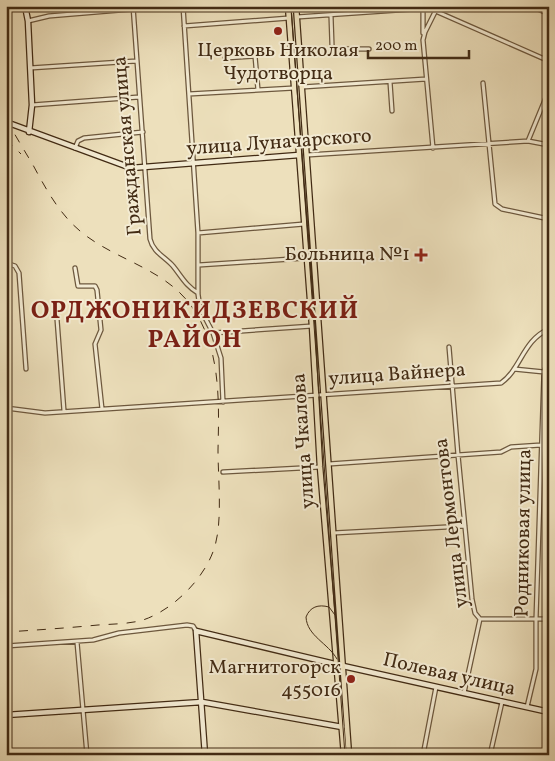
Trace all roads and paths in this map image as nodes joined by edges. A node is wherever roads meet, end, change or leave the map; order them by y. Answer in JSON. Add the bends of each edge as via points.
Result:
{"nodes":[{"id":1,"x":26,"y":6,"type":"edge"},
{"id":2,"x":183,"y":6,"type":"edge"},
{"id":3,"x":288,"y":6,"type":"edge"},
{"id":4,"x":296,"y":6,"type":"edge"},
{"id":5,"x":438,"y":6,"type":"edge"},
{"id":6,"x":531,"y":6,"type":"edge"},
{"id":7,"x":133,"y":8,"type":"edge"},
{"id":8,"x":424,"y":8,"type":"edge"},
{"id":9,"x":436,"y":11,"type":"junction"},
{"id":10,"x":549,"y":14,"type":"edge"},
{"id":11,"x":331,"y":16,"type":"junction"},
{"id":12,"x":297,"y":17,"type":"junction"},
{"id":13,"x":288,"y":18,"type":"junction"},
{"id":14,"x":28,"y":21,"type":"junction"},
{"id":15,"x":184,"y":26,"type":"junction"},
{"id":16,"x":423,"y":36,"type":"junction"},
{"id":17,"x":369,"y":49,"type":"dead end"},
{"id":18,"x":225,"y":58,"type":"dead end"},
{"id":19,"x":136,"y":61,"type":"junction"},
{"id":20,"x":549,"y":61,"type":"edge"},
{"id":21,"x":30,"y":68,"type":"junction"},
{"id":22,"x":426,"y":79,"type":"junction"},
{"id":23,"x":390,"y":82,"type":"junction"},
{"id":24,"x":483,"y":83,"type":"dead end"},
{"id":25,"x":302,"y":87,"type":"junction"},
{"id":26,"x":294,"y":88,"type":"junction"},
{"id":27,"x":258,"y":90,"type":"junction"},
{"id":28,"x":549,"y":90,"type":"edge"},
{"id":29,"x":189,"y":94,"type":"junction"},
{"id":30,"x":139,"y":97,"type":"junction"},
{"id":31,"x":32,"y":105,"type":"junction"},
{"id":32,"x":392,"y":111,"type":"dead end"},
{"id":33,"x":6,"y":122,"type":"edge"},
{"id":34,"x":29,"y":132,"type":"junction"},
{"id":35,"x":143,"y":132,"type":"junction"},
{"id":36,"x":528,"y":141,"type":"junction"},
{"id":37,"x":489,"y":143,"type":"junction"},
{"id":38,"x":549,"y":145,"type":"edge"},
{"id":39,"x":74,"y":148,"type":"junction"},
{"id":40,"x":433,"y":148,"type":"junction"},
{"id":41,"x":299,"y":155,"type":"junction"},
{"id":42,"x":308,"y":155,"type":"junction"},
{"id":43,"x":194,"y":164,"type":"junction"},
{"id":44,"x":146,"y":168,"type":"junction"},
{"id":45,"x":549,"y":218,"type":"edge"},
{"id":46,"x":304,"y":224,"type":"junction"},
{"id":47,"x":198,"y":233,"type":"junction"},
{"id":48,"x":306,"y":258,"type":"junction"},
{"id":49,"x":6,"y":263,"type":"edge"},
{"id":50,"x":199,"y":266,"type":"junction"},
{"id":51,"x":76,"y":268,"type":"dead end"},
{"id":52,"x":198,"y":294,"type":"junction"},
{"id":53,"x":57,"y":319,"type":"dead end"},
{"id":54,"x":312,"y":326,"type":"junction"},
{"id":55,"x":549,"y":329,"type":"edge"},
{"id":56,"x":213,"y":333,"type":"junction"},
{"id":57,"x":450,"y":347,"type":"dead end"},
{"id":58,"x":549,"y":359,"type":"edge"},
{"id":59,"x":26,"y":369,"type":"dead end"},
{"id":60,"x":514,"y":369,"type":"junction"},
{"id":61,"x":544,"y":372,"type":"junction"},
{"id":62,"x":453,"y":386,"type":"junction"},
{"id":63,"x":316,"y":395,"type":"junction"},
{"id":64,"x":324,"y":395,"type":"junction"},
{"id":65,"x":223,"y":402,"type":"junction"},
{"id":66,"x":6,"y":408,"type":"edge"},
{"id":67,"x":102,"y":409,"type":"junction"},
{"id":68,"x":64,"y":411,"type":"junction"},
{"id":69,"x":541,"y":445,"type":"junction"},
{"id":70,"x":458,"y":455,"type":"junction"},
{"id":71,"x":329,"y":464,"type":"junction"},
{"id":72,"x":320,"y":467,"type":"junction"},
{"id":73,"x":223,"y":472,"type":"dead end"},
{"id":74,"x":465,"y":526,"type":"junction"},
{"id":75,"x":333,"y":533,"type":"junction"},
{"id":76,"x":480,"y":619,"type":"junction"},
{"id":77,"x":536,"y":619,"type":"junction"},
{"id":78,"x":549,"y":619,"type":"edge"},
{"id":79,"x":196,"y":631,"type":"junction"},
{"id":80,"x":77,"y":642,"type":"junction"},
{"id":81,"x":6,"y":646,"type":"edge"},
{"id":82,"x":336,"y":664,"type":"junction"},
{"id":83,"x":343,"y":666,"type":"junction"},
{"id":84,"x":436,"y":687,"type":"junction"},
{"id":85,"x":464,"y":693,"type":"junction"},
{"id":86,"x":202,"y":702,"type":"junction"},
{"id":87,"x":502,"y":702,"type":"junction"},
{"id":88,"x":527,"y":707,"type":"junction"},
{"id":89,"x":83,"y":709,"type":"junction"},
{"id":90,"x":549,"y":712,"type":"edge"},
{"id":91,"x":6,"y":715,"type":"edge"},
{"id":92,"x":342,"y":727,"type":"junction"},
{"id":93,"x":549,"y":750,"type":"edge"},
{"id":94,"x":87,"y":755,"type":"edge"},
{"id":95,"x":205,"y":755,"type":"edge"},
{"id":96,"x":344,"y":755,"type":"edge"},
{"id":97,"x":349,"y":755,"type":"edge"},
{"id":98,"x":423,"y":755,"type":"edge"},
{"id":99,"x":490,"y":755,"type":"edge"},
{"id":100,"x":548,"y":755,"type":"edge"}],
"edges":[{"from":1,"to":14,"type":"street"},
{"from":2,"to":15,"type":"street"},
{"from":3,"to":13,"type":"main road","name":"улица Чкалова"},
{"from":4,"to":12,"type":"main road","name":"улица Чкалова"},
{"from":5,"to":9,"type":"street"},
{"from":6,"to":10,"type":"street"},
{"from":7,"to":14,"type":"street"},
{"from":7,"to":19,"type":"street","name":"Гражданская улица"},
{"from":8,"to":9,"type":"street"},
{"from":8,"to":11,"type":"street"},
{"from":8,"to":16,"type":"street"},
{"from":9,"to":16,"type":"street"},
{"from":9,"to":20,"type":"street"},
{"from":11,"to":12,"type":"street"},
{"from":11,"to":17,"type":"street","via":[[334,49]]},
{"from":12,"to":25,"type":"main road","name":"улица Чкалова"},
{"from":13,"to":15,"type":"street"},
{"from":13,"to":26,"type":"main road","name":"улица Чкалова"},
{"from":14,"to":21,"type":"street"},
{"from":15,"to":29,"type":"street"},
{"from":16,"to":22,"type":"street"},
{"from":18,"to":27,"type":"street","via":[[255,56]]},
{"from":19,"to":21,"type":"street"},
{"from":19,"to":30,"type":"street","name":"Гражданская улица"},
{"from":21,"to":31,"type":"street"},
{"from":22,"to":23,"type":"street"},
{"from":22,"to":40,"type":"street"},
{"from":23,"to":25,"type":"street"},
{"from":23,"to":32,"type":"street"},
{"from":24,"to":37,"type":"street"},
{"from":25,"to":42,"type":"main road","name":"улица Чкалова"},
{"from":26,"to":27,"type":"street"},
{"from":26,"to":41,"type":"main road","name":"улица Чкалова"},
{"from":27,"to":29,"type":"street"},
{"from":28,"to":36,"type":"street"},
{"from":29,"to":43,"type":"street"},
{"from":30,"to":31,"type":"street"},
{"from":30,"to":35,"type":"street","name":"Гражданская улица"},
{"from":31,"to":34,"type":"street"},
{"from":33,"to":34,"type":"street","name":"улица Луначарского"},
{"from":34,"to":39,"type":"street","name":"улица Луначарского"},
{"from":35,"to":39,"type":"street","via":[[80,139]]},
{"from":35,"to":44,"type":"street","name":"Гражданская улица"},
{"from":36,"to":37,"type":"street","name":"улица Луначарского"},
{"from":36,"to":38,"type":"street","name":"улица Луначарского"},
{"from":37,"to":40,"type":"street","name":"улица Луначарского"},
{"from":37,"to":45,"type":"street","via":[[496,206]]},
{"from":39,"to":44,"type":"street","name":"улица Луначарского","via":[[121,166]]},
{"from":40,"to":42,"type":"street","name":"улица Луначарского"},
{"from":41,"to":42,"type":"main road","name":"улица Луначарского"},
{"from":41,"to":43,"type":"street","name":"улица Луначарского"},
{"from":41,"to":46,"type":"main road","name":"улица Чкалова"},
{"from":42,"to":64,"type":"main road","name":"улица Чкалова"},
{"from":43,"to":44,"type":"street","name":"улица Луначарского"},
{"from":43,"to":47,"type":"street"},
{"from":44,"to":52,"type":"street","name":"Гражданская улица","via":[[151,244]]},
{"from":46,"to":47,"type":"street"},
{"from":46,"to":48,"type":"main road","name":"улица Чкалова"},
{"from":47,"to":50,"type":"street"},
{"from":48,"to":50,"type":"street"},
{"from":48,"to":54,"type":"main road","name":"улица Чкалова"},
{"from":49,"to":59,"type":"street","via":[[15,266],[19,273]]},
{"from":50,"to":52,"type":"street"},
{"from":51,"to":67,"type":"street","via":[[78,286],[95,286],[97,290],[100,330],[95,344]]},
{"from":52,"to":56,"type":"street","via":[[200,308]]},
{"from":53,"to":68,"type":"street"},
{"from":54,"to":56,"type":"street"},
{"from":54,"to":63,"type":"main road","name":"улица Чкалова"},
{"from":55,"to":60,"type":"street","name":"улица Вайнера","via":[[527,347]]},
{"from":56,"to":65,"type":"street","via":[[221,358]]},
{"from":57,"to":62,"type":"street","name":"улица Лермонтова"},
{"from":58,"to":61,"type":"street","name":"Родниковая улица"},
{"from":60,"to":61,"type":"street"},
{"from":60,"to":62,"type":"street","name":"улица Вайнера","via":[[501,383]]},
{"from":61,"to":69,"type":"street","name":"Родниковая улица"},
{"from":62,"to":64,"type":"street","name":"улица Вайнера"},
{"from":62,"to":70,"type":"street","name":"улица Лермонтова"},
{"from":63,"to":64,"type":"street","name":"улица Вайнера"},
{"from":63,"to":65,"type":"street","name":"улица Вайнера"},
{"from":63,"to":72,"type":"main road","name":"улица Чкалова"},
{"from":64,"to":71,"type":"main road","name":"улица Чкалова"},
{"from":65,"to":67,"type":"street","name":"улица Вайнера"},
{"from":66,"to":68,"type":"street","name":"улица Вайнера","via":[[45,413]]},
{"from":67,"to":68,"type":"street","name":"улица Вайнера"},
{"from":69,"to":70,"type":"street"},
{"from":69,"to":77,"type":"street","name":"Родниковая улица"},
{"from":70,"to":71,"type":"street"},
{"from":70,"to":74,"type":"street","name":"улица Лермонтова"},
{"from":71,"to":75,"type":"main road","name":"улица Чкалова"},
{"from":72,"to":73,"type":"street"},
{"from":72,"to":82,"type":"main road","name":"улица Чкалова"},
{"from":74,"to":75,"type":"street"},
{"from":74,"to":76,"type":"street","name":"улица Лермонтова","via":[[474,607]]},
{"from":75,"to":83,"type":"main road","name":"улица Чкалова"},
{"from":76,"to":77,"type":"street"},
{"from":76,"to":85,"type":"street","name":"улица Лермонтова"},
{"from":77,"to":78,"type":"street"},
{"from":77,"to":88,"type":"street","name":"Родниковая улица","via":[[536,669]]},
{"from":79,"to":80,"type":"street","via":[[187,625],[117,633]]},
{"from":79,"to":82,"type":"street","name":"Полевая улица"},
{"from":79,"to":86,"type":"street"},
{"from":80,"to":81,"type":"street"},
{"from":80,"to":89,"type":"street"},
{"from":82,"to":83,"type":"street","name":"Полевая улица"},
{"from":82,"to":92,"type":"main road","name":"улица Чкалова"},
{"from":83,"to":84,"type":"street","name":"Полевая улица"},
{"from":83,"to":97,"type":"main road","name":"улица Чкалова"},
{"from":84,"to":85,"type":"street","name":"Полевая улица"},
{"from":84,"to":98,"type":"street"},
{"from":85,"to":87,"type":"street","name":"Полевая улица"},
{"from":86,"to":89,"type":"street"},
{"from":86,"to":92,"type":"street"},
{"from":86,"to":95,"type":"street"},
{"from":87,"to":88,"type":"street","name":"Полевая улица"},
{"from":87,"to":99,"type":"street"},
{"from":88,"to":90,"type":"street","name":"Полевая улица"},
{"from":89,"to":91,"type":"street"},
{"from":89,"to":94,"type":"street"},
{"from":92,"to":96,"type":"main road","name":"улица Чкалова"},
{"from":93,"to":100,"type":"street"}]}
